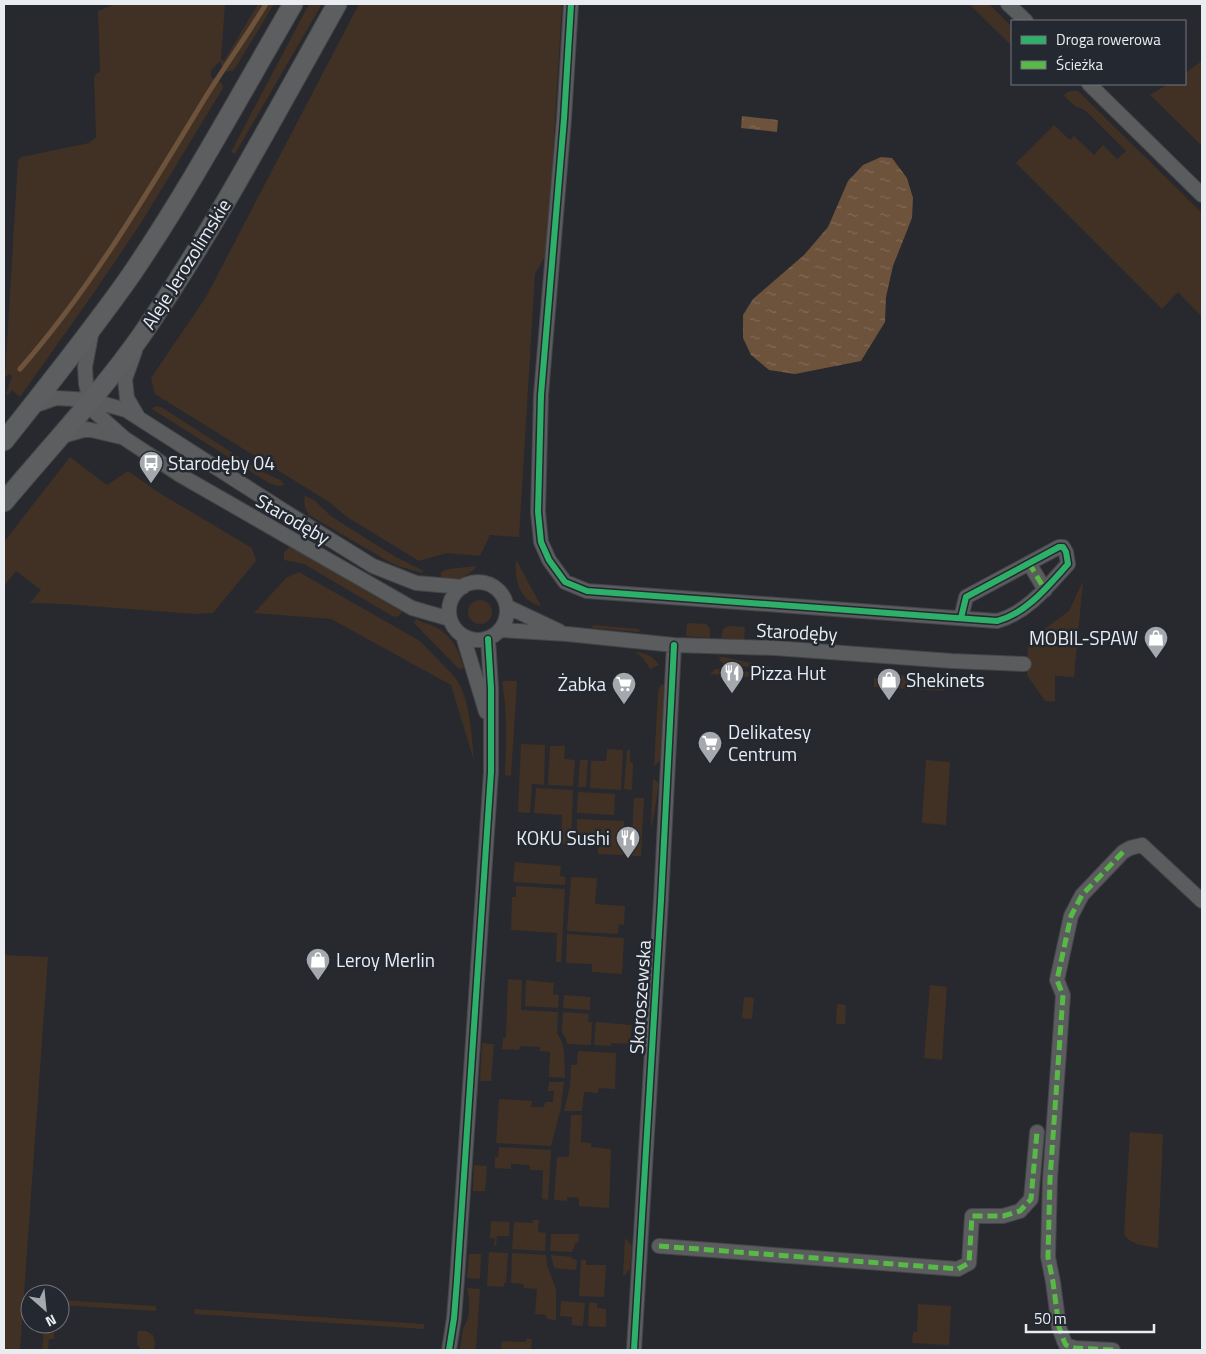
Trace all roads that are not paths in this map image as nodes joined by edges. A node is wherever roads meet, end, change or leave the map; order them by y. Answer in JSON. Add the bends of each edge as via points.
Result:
{"nodes":[{"id":1,"x":293,"y":4,"type":"edge"},
{"id":2,"x":337,"y":4,"type":"edge"},
{"id":3,"x":570,"y":4,"type":"edge"},
{"id":4,"x":1008,"y":4,"type":"edge"},
{"id":5,"x":1025,"y":20,"type":"edge"},
{"id":6,"x":1090,"y":85,"type":"edge"},
{"id":7,"x":1202,"y":195,"type":"edge"},
{"id":8,"x":92,"y":328,"type":"junction"},
{"id":9,"x":140,"y":336,"type":"junction"},
{"id":10,"x":90,"y":400,"type":"junction"},
{"id":11,"x":30,"y":407,"type":"junction"},
{"id":12,"x":138,"y":418,"type":"junction"},
{"id":13,"x":58,"y":437,"type":"junction"},
{"id":14,"x":124,"y":438,"type":"junction"},
{"id":15,"x":4,"y":441,"type":"edge"},
{"id":16,"x":4,"y":502,"type":"edge"},
{"id":17,"x":1029,"y":563,"type":"junction"},
{"id":18,"x":463,"y":587,"type":"junction"},
{"id":19,"x":1045,"y":590,"type":"junction"},
{"id":20,"x":508,"y":608,"type":"junction"},
{"id":21,"x":961,"y":618,"type":"junction"},
{"id":22,"x":450,"y":619,"type":"junction"},
{"id":23,"x":501,"y":630,"type":"junction"},
{"id":24,"x":567,"y":634,"type":"junction"},
{"id":25,"x":463,"y":636,"type":"junction"},
{"id":26,"x":488,"y":639,"type":"junction"},
{"id":27,"x":674,"y":645,"type":"junction"},
{"id":28,"x":1024,"y":664,"type":"dead end"},
{"id":29,"x":491,"y":730,"type":"junction"},
{"id":30,"x":1202,"y":901,"type":"edge"},
{"id":31,"x":1037,"y":1132,"type":"dead end"},
{"id":32,"x":659,"y":1246,"type":"dead end"},
{"id":33,"x":449,"y":1350,"type":"edge"},
{"id":34,"x":634,"y":1350,"type":"edge"},
{"id":35,"x":1113,"y":1350,"type":"edge"}],
"edges":[{"from":1,"to":8,"type":"main road","via":[[192,178]]},
{"from":2,"to":9,"type":"main road","name":"Aleje Jerozolimskie","via":[[199,248]]},
{"from":3,"to":21,"type":"street","via":[[541,395],[538,512],[541,542],[549,560],[565,582],[586,591]]},
{"from":4,"to":5,"type":"street"},
{"from":6,"to":7,"type":"street"},
{"from":8,"to":10,"type":"street","name":"Starodęby","via":[[85,367]]},
{"from":8,"to":11,"type":"main road"},
{"from":9,"to":10,"type":"main road","name":"Aleje Jerozolimskie"},
{"from":9,"to":12,"type":"street","via":[[125,379],[127,398]]},
{"from":10,"to":11,"type":"street","name":"Starodęby","via":[[56,398]]},
{"from":10,"to":12,"type":"street","name":"Starodęby","via":[[126,410]]},
{"from":10,"to":13,"type":"main road","name":"Aleje Jerozolimskie"},
{"from":10,"to":14,"type":"street","name":"Starodęby","via":[[95,412]]},
{"from":11,"to":15,"type":"main road"},
{"from":12,"to":18,"type":"street","name":"Starodęby","via":[[373,566],[416,583]]},
{"from":13,"to":14,"type":"street","name":"Starodęby","via":[[87,429]]},
{"from":13,"to":16,"type":"main road","name":"Aleje Jerozolimskie"},
{"from":14,"to":22,"type":"street","name":"Starodęby","via":[[180,475],[412,608]]},
{"from":17,"to":19,"type":"street"},
{"from":17,"to":19,"type":"street","via":[[1059,547],[1066,552],[1068,564]]},
{"from":17,"to":21,"type":"street","via":[[966,597]]},
{"from":18,"to":20,"type":"street","via":[[479,582],[496,588],[504,596]]},
{"from":18,"to":22,"type":"street","via":[[451,601]]},
{"from":19,"to":21,"type":"street","via":[[1019,611],[1004,618]]},
{"from":20,"to":23,"type":"street","via":[[507,620]]},
{"from":20,"to":24,"type":"street","name":"Starodęby"},
{"from":22,"to":25,"type":"street"},
{"from":23,"to":24,"type":"street","name":"Starodęby"},
{"from":23,"to":26,"type":"street"},
{"from":24,"to":27,"type":"street","name":"Starodęby"},
{"from":25,"to":26,"type":"street","via":[[475,640]]},
{"from":25,"to":29,"type":"street"},
{"from":26,"to":29,"type":"street"},
{"from":27,"to":28,"type":"street","name":"Starodęby"},
{"from":27,"to":34,"type":"street","name":"Skoroszewska"},
{"from":29,"to":33,"type":"street","via":[[467,1141]]},
{"from":30,"to":35,"type":"street","via":[[1142,845],[1130,848],[1082,895],[1071,916],[1057,980],[1062,995],[1048,1257],[1059,1327],[1066,1345]]},
{"from":31,"to":32,"type":"street","via":[[1031,1199],[1020,1211],[1003,1216],[972,1216],[969,1263],[958,1268]]}]}
